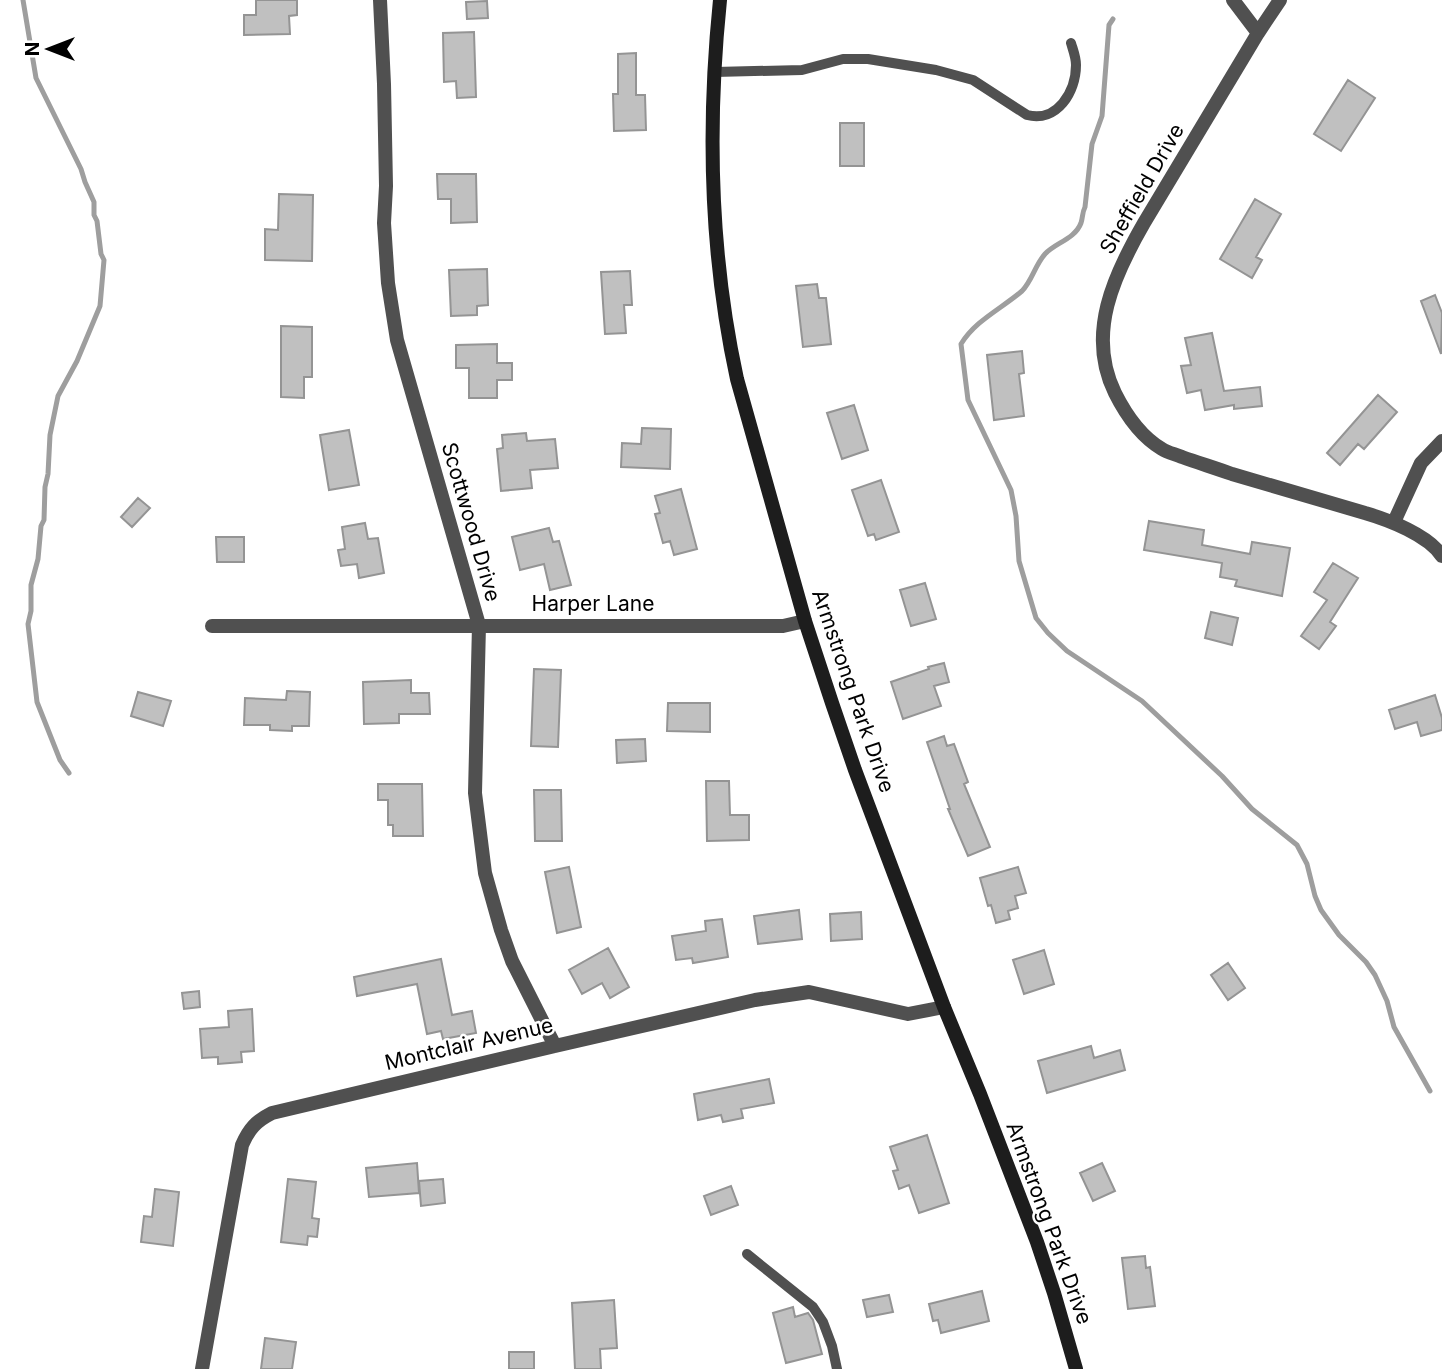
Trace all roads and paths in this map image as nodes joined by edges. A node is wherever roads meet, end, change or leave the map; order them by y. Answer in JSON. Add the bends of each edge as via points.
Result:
{"nodes":[{"id":1,"x":380,"y":0,"type":"edge"},
{"id":2,"x":720,"y":0,"type":"edge"},
{"id":3,"x":1233,"y":0,"type":"edge"},
{"id":4,"x":1280,"y":0,"type":"edge"},
{"id":5,"x":1258,"y":33,"type":"junction"},
{"id":6,"x":1071,"y":43,"type":"dead end"},
{"id":7,"x":715,"y":72,"type":"junction"},
{"id":8,"x":1442,"y":441,"type":"edge"},
{"id":9,"x":1394,"y":522,"type":"junction"},
{"id":10,"x":1442,"y":556,"type":"edge"},
{"id":11,"x":805,"y":621,"type":"junction"},
{"id":12,"x":479,"y":625,"type":"junction"},
{"id":13,"x":212,"y":626,"type":"dead end"},
{"id":14,"x":944,"y":1007,"type":"junction"},
{"id":15,"x":555,"y":1046,"type":"junction"},
{"id":16,"x":747,"y":1254,"type":"dead end"},
{"id":17,"x":202,"y":1369,"type":"edge"},
{"id":18,"x":837,"y":1369,"type":"edge"},
{"id":19,"x":1076,"y":1369,"type":"edge"}],
"edges":[{"from":1,"to":12,"type":"street","name":"Scottwood Drive","via":[[384,223],[397,340]]},
{"from":2,"to":7,"type":"main road","name":"Armstrong Park Drive"},
{"from":3,"to":5,"type":"street"},
{"from":4,"to":5,"type":"street","name":"Sheffield Drive"},
{"from":5,"to":9,"type":"street","name":"Sheffield Drive","via":[[1130,247],[1102,328],[1103,357],[1124,410],[1141,432],[1164,450]]},
{"from":6,"to":7,"type":"lane","via":[[1076,67],[1070,93],[1052,114],[1036,117],[973,80],[868,59],[843,59],[802,70]]},
{"from":7,"to":11,"type":"main road","name":"Armstrong Park Drive","via":[[714,218],[730,347]]},
{"from":8,"to":9,"type":"street","via":[[1422,463]]},
{"from":9,"to":10,"type":"street","name":"Sheffield Drive","via":[[1437,548]]},
{"from":11,"to":12,"type":"street","name":"Harper Lane","via":[[783,626]]},
{"from":11,"to":14,"type":"main road","name":"Armstrong Park Drive"},
{"from":12,"to":13,"type":"street","name":"Harper Lane"},
{"from":12,"to":15,"type":"street","name":"Scottwood Drive","via":[[475,793],[485,873],[512,961]]},
{"from":14,"to":15,"type":"street","name":"Montclair Avenue","via":[[908,1014],[808,992]]},
{"from":14,"to":19,"type":"main road","name":"Armstrong Park Drive","via":[[1037,1241]]},
{"from":15,"to":17,"type":"street","name":"Montclair Avenue","via":[[295,1107],[260,1120],[249,1130],[242,1146]]},
{"from":16,"to":18,"type":"lane","via":[[813,1307],[828,1334]]}]}
